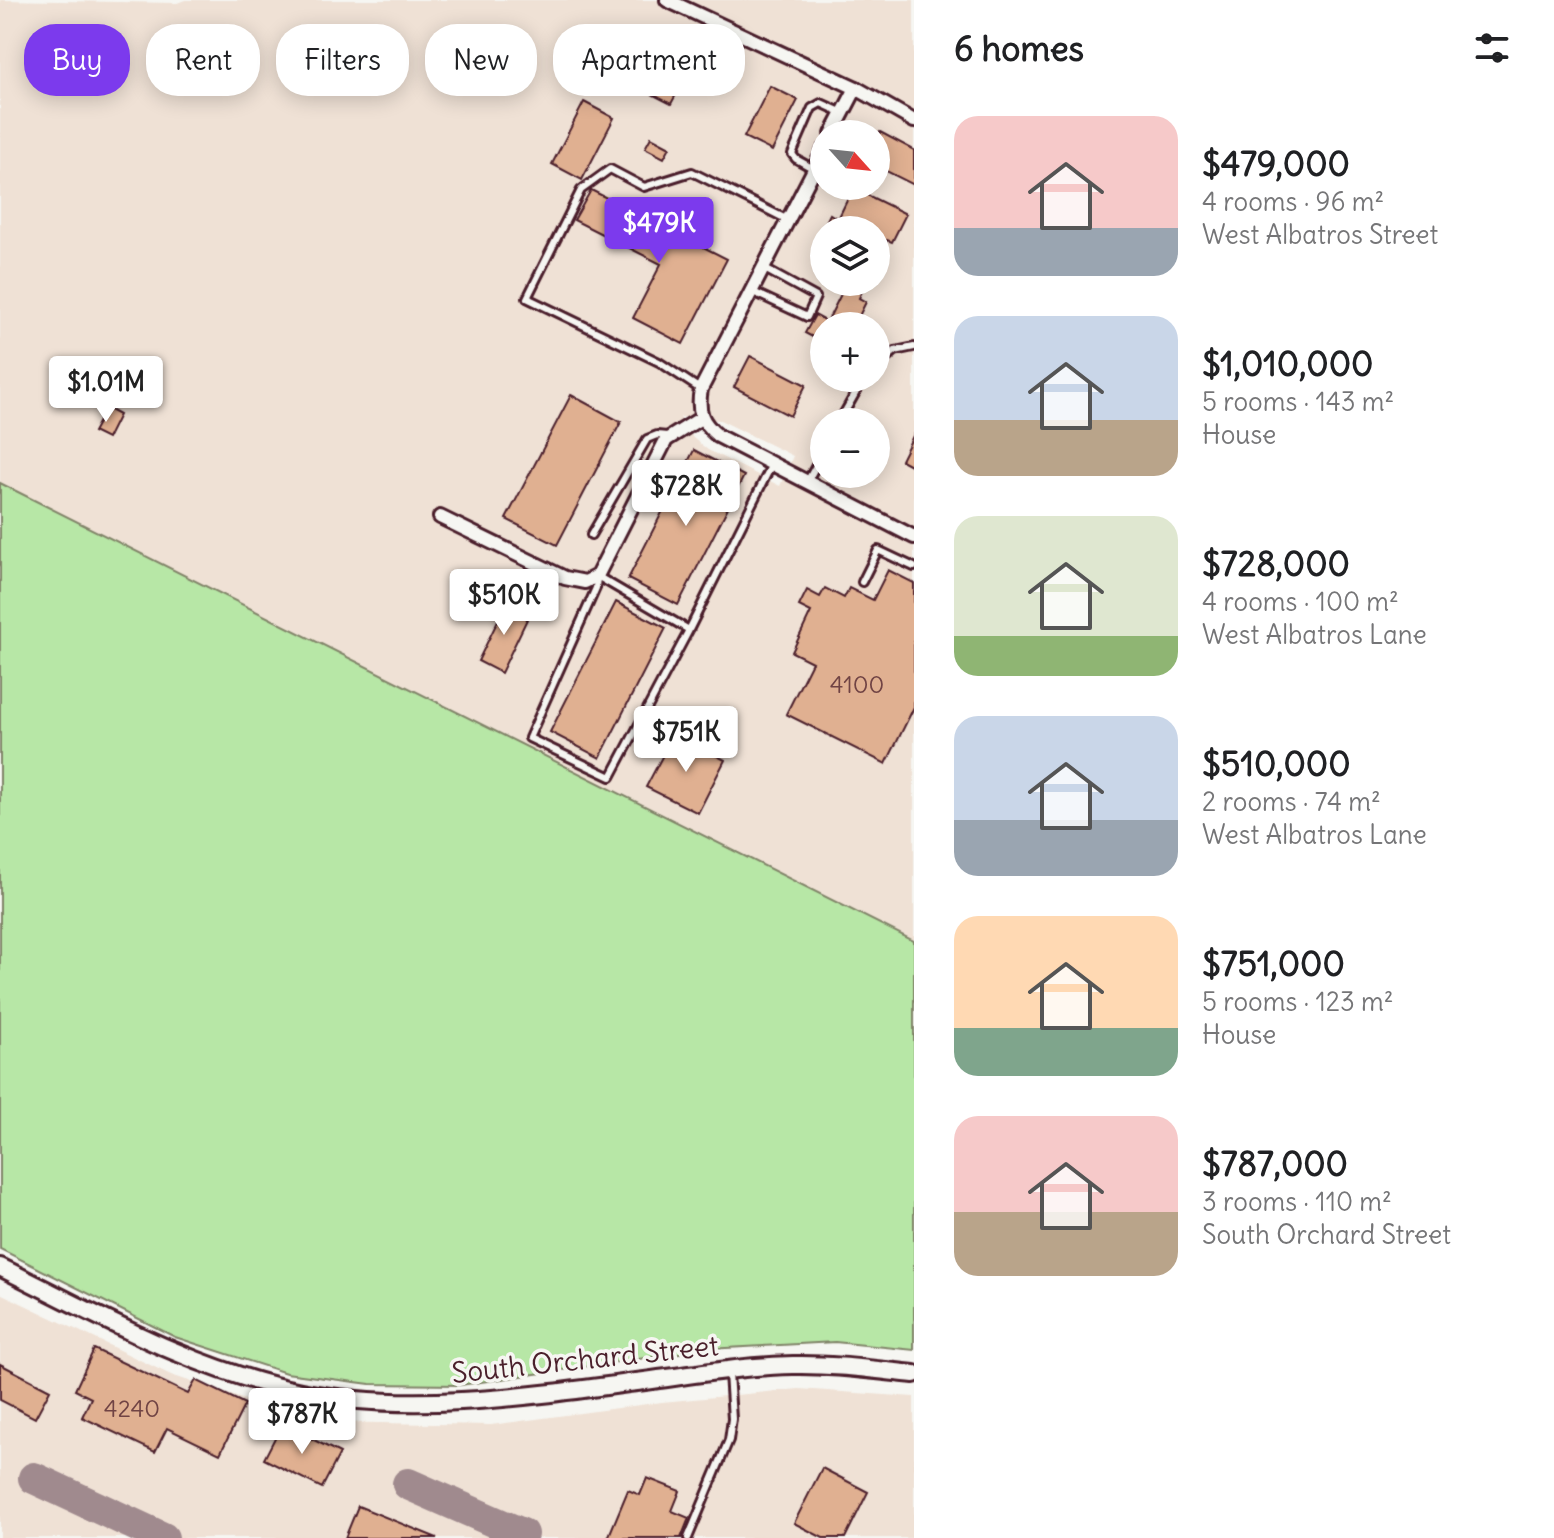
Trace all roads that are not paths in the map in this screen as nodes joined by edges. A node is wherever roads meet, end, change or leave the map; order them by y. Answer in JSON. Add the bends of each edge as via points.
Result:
{"nodes":[{"id":1,"x":667,"y":0,"type":"edge"},
{"id":2,"x":856,"y":88,"type":"junction"},
{"id":3,"x":843,"y":113,"type":"junction"},
{"id":4,"x":839,"y":120,"type":"edge"},
{"id":5,"x":914,"y":121,"type":"edge"},
{"id":6,"x":810,"y":167,"type":"edge"},
{"id":7,"x":810,"y":177,"type":"edge"},
{"id":8,"x":788,"y":220,"type":"junction"},
{"id":9,"x":763,"y":268,"type":"junction"},
{"id":10,"x":751,"y":291,"type":"junction"},
{"id":11,"x":914,"y":347,"type":"edge"},
{"id":12,"x":890,"y":355,"type":"edge"},
{"id":13,"x":701,"y":389,"type":"junction"},
{"id":14,"x":701,"y":418,"type":"junction"},
{"id":15,"x":671,"y":437,"type":"junction"},
{"id":16,"x":772,"y":464,"type":"junction"},
{"id":17,"x":810,"y":477,"type":"edge"},
{"id":18,"x":807,"y":482,"type":"junction"},
{"id":19,"x":440,"y":517,"type":"dead end"},
{"id":20,"x":591,"y":535,"type":"dead end"},
{"id":21,"x":914,"y":537,"type":"edge"},
{"id":22,"x":914,"y":567,"type":"edge"},
{"id":23,"x":597,"y":576,"type":"junction"},
{"id":24,"x":862,"y":582,"type":"dead end"},
{"id":25,"x":689,"y":630,"type":"junction"},
{"id":26,"x":0,"y":1267,"type":"edge"},
{"id":27,"x":729,"y":1370,"type":"junction"},
{"id":28,"x":914,"y":1374,"type":"edge"},
{"id":29,"x":688,"y":1538,"type":"edge"}],
"edges":[{"from":1,"to":2,"type":"street"},
{"from":2,"to":3,"type":"street"},
{"from":2,"to":5,"type":"street"},
{"from":3,"to":4,"type":"street"},
{"from":3,"to":6,"type":"lane","via":[[821,103],[812,108],[792,154]]},
{"from":7,"to":8,"type":"street"},
{"from":8,"to":9,"type":"street"},
{"from":8,"to":13,"type":"lane","via":[[692,172],[644,187],[610,169],[581,190],[527,298],[659,362]]},
{"from":9,"to":10,"type":"street"},
{"from":9,"to":10,"type":"lane","via":[[816,297],[807,317]]},
{"from":10,"to":13,"type":"street"},
{"from":11,"to":12,"type":"lane"},
{"from":13,"to":14,"type":"street"},
{"from":14,"to":15,"type":"street"},
{"from":14,"to":16,"type":"street","via":[[718,436]]},
{"from":15,"to":20,"type":"lane","via":[[647,439]]},
{"from":15,"to":23,"type":"street"},
{"from":16,"to":18,"type":"street"},
{"from":16,"to":25,"type":"lane"},
{"from":17,"to":18,"type":"lane"},
{"from":18,"to":21,"type":"street"},
{"from":19,"to":23,"type":"street","via":[[565,578],[585,582]]},
{"from":22,"to":24,"type":"lane","via":[[878,550]]},
{"from":23,"to":25,"type":"lane"},
{"from":23,"to":25,"type":"lane","via":[[529,738],[611,777]]},
{"from":26,"to":27,"type":"main road","name":"South Orchard Street","via":[[182,1355],[300,1392],[365,1401],[457,1401]]},
{"from":27,"to":28,"type":"main road","name":"South Orchard Street","via":[[795,1365]]},
{"from":27,"to":29,"type":"lane","via":[[729,1440]]}]}
